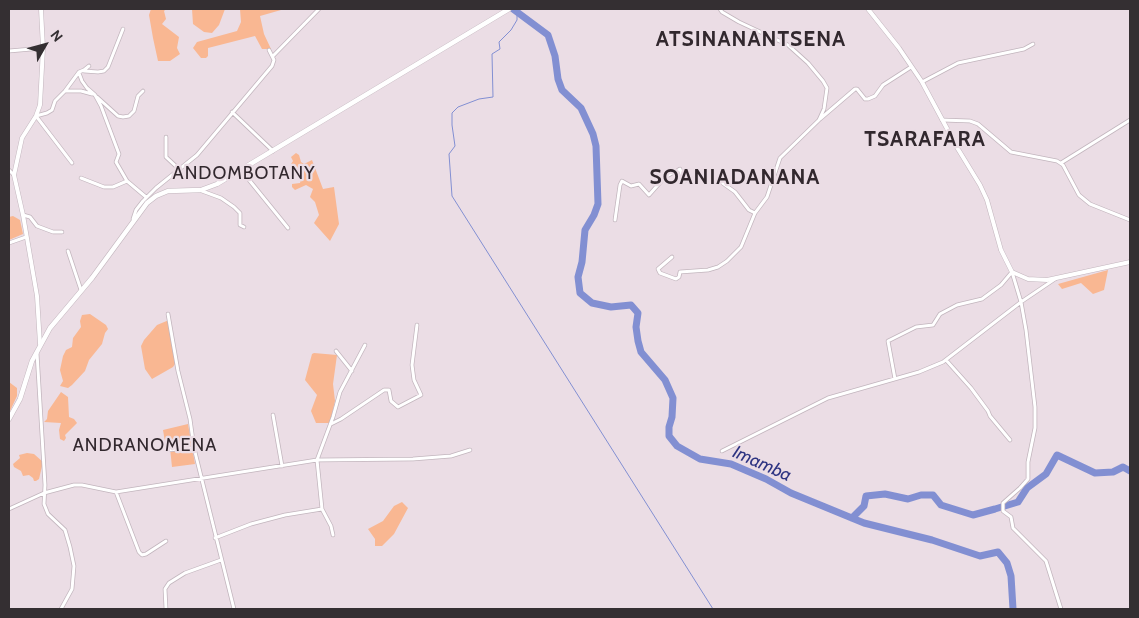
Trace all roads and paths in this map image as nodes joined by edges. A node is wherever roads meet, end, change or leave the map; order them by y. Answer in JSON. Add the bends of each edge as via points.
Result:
{"nodes":[{"id":1,"x":41,"y":9,"type":"edge"},
{"id":2,"x":319,"y":9,"type":"edge"},
{"id":3,"x":509,"y":9,"type":"edge"},
{"id":4,"x":720,"y":9,"type":"edge"},
{"id":5,"x":868,"y":9,"type":"edge"},
{"id":6,"x":123,"y":29,"type":"dead end"},
{"id":7,"x":1033,"y":44,"type":"dead end"},
{"id":8,"x":43,"y":48,"type":"junction"},
{"id":9,"x":269,"y":50,"type":"dead end"},
{"id":10,"x":9,"y":51,"type":"edge"},
{"id":11,"x":273,"y":56,"type":"junction"},
{"id":12,"x":89,"y":66,"type":"dead end"},
{"id":13,"x":911,"y":67,"type":"junction"},
{"id":14,"x":84,"y":70,"type":"junction"},
{"id":15,"x":79,"y":72,"type":"junction"},
{"id":16,"x":922,"y":82,"type":"junction"},
{"id":17,"x":65,"y":91,"type":"junction"},
{"id":18,"x":143,"y":91,"type":"dead end"},
{"id":19,"x":95,"y":95,"type":"junction"},
{"id":20,"x":232,"y":112,"type":"junction"},
{"id":21,"x":36,"y":116,"type":"junction"},
{"id":22,"x":820,"y":120,"type":"junction"},
{"id":23,"x":942,"y":120,"type":"junction"},
{"id":24,"x":1130,"y":120,"type":"edge"},
{"id":25,"x":166,"y":138,"type":"dead end"},
{"id":26,"x":273,"y":150,"type":"junction"},
{"id":27,"x":72,"y":163,"type":"dead end"},
{"id":28,"x":1060,"y":163,"type":"junction"},
{"id":29,"x":9,"y":170,"type":"edge"},
{"id":30,"x":180,"y":170,"type":"junction"},
{"id":31,"x":241,"y":170,"type":"junction"},
{"id":32,"x":14,"y":175,"type":"junction"},
{"id":33,"x":81,"y":178,"type":"dead end"},
{"id":34,"x":127,"y":181,"type":"junction"},
{"id":35,"x":201,"y":190,"type":"junction"},
{"id":36,"x":146,"y":197,"type":"junction"},
{"id":37,"x":756,"y":213,"type":"junction"},
{"id":38,"x":23,"y":215,"type":"junction"},
{"id":39,"x":615,"y":220,"type":"dead end"},
{"id":40,"x":1130,"y":220,"type":"edge"},
{"id":41,"x":132,"y":224,"type":"junction"},
{"id":42,"x":244,"y":227,"type":"dead end"},
{"id":43,"x":288,"y":228,"type":"dead end"},
{"id":44,"x":62,"y":232,"type":"dead end"},
{"id":45,"x":26,"y":236,"type":"junction"},
{"id":46,"x":9,"y":243,"type":"edge"},
{"id":47,"x":68,"y":251,"type":"dead end"},
{"id":48,"x":672,"y":257,"type":"dead end"},
{"id":49,"x":1130,"y":262,"type":"edge"},
{"id":50,"x":1012,"y":272,"type":"junction"},
{"id":51,"x":1055,"y":279,"type":"junction"},
{"id":52,"x":82,"y":291,"type":"junction"},
{"id":53,"x":1021,"y":302,"type":"junction"},
{"id":54,"x":168,"y":314,"type":"dead end"},
{"id":55,"x":417,"y":325,"type":"dead end"},
{"id":56,"x":40,"y":344,"type":"junction"},
{"id":57,"x":365,"y":344,"type":"dead end"},
{"id":58,"x":37,"y":351,"type":"junction"},
{"id":59,"x":336,"y":351,"type":"dead end"},
{"id":60,"x":946,"y":360,"type":"junction"},
{"id":61,"x":352,"y":370,"type":"junction"},
{"id":62,"x":895,"y":379,"type":"junction"},
{"id":63,"x":273,"y":415,"type":"dead end"},
{"id":64,"x":9,"y":419,"type":"edge"},
{"id":65,"x":331,"y":424,"type":"junction"},
{"id":66,"x":1010,"y":440,"type":"dead end"},
{"id":67,"x":194,"y":448,"type":"junction"},
{"id":68,"x":167,"y":450,"type":"dead end"},
{"id":69,"x":470,"y":450,"type":"dead end"},
{"id":70,"x":722,"y":451,"type":"dead end"},
{"id":71,"x":317,"y":460,"type":"junction"},
{"id":72,"x":282,"y":466,"type":"junction"},
{"id":73,"x":201,"y":479,"type":"junction"},
{"id":74,"x":116,"y":492,"type":"junction"},
{"id":75,"x":44,"y":493,"type":"junction"},
{"id":76,"x":9,"y":509,"type":"edge"},
{"id":77,"x":322,"y":509,"type":"junction"},
{"id":78,"x":333,"y":535,"type":"dead end"},
{"id":79,"x":215,"y":538,"type":"junction"},
{"id":80,"x":166,"y":541,"type":"dead end"},
{"id":81,"x":221,"y":560,"type":"junction"},
{"id":82,"x":61,"y":609,"type":"edge"},
{"id":83,"x":166,"y":609,"type":"edge"},
{"id":84,"x":234,"y":609,"type":"edge"},
{"id":85,"x":1061,"y":609,"type":"edge"}],
"edges":[{"from":1,"to":8,"type":"street"},
{"from":2,"to":11,"type":"street"},
{"from":3,"to":26,"type":"main road"},
{"from":4,"to":22,"type":"street","via":[[739,22],[788,45],[808,64],[827,88]]},
{"from":5,"to":13,"type":"street"},
{"from":6,"to":14,"type":"street","via":[[108,67],[98,72]]},
{"from":7,"to":16,"type":"street","via":[[958,63]]},
{"from":8,"to":10,"type":"street"},
{"from":8,"to":21,"type":"street","via":[[40,105]]},
{"from":9,"to":11,"type":"street"},
{"from":11,"to":20,"type":"street","via":[[272,66]]},
{"from":12,"to":14,"type":"street"},
{"from":13,"to":16,"type":"street"},
{"from":13,"to":22,"type":"street","via":[[868,100],[856,88]]},
{"from":14,"to":15,"type":"street"},
{"from":15,"to":17,"type":"street"},
{"from":15,"to":19,"type":"street","via":[[87,88]]},
{"from":16,"to":23,"type":"street"},
{"from":17,"to":19,"type":"street"},
{"from":17,"to":21,"type":"street","via":[[55,101],[52,110]]},
{"from":18,"to":19,"type":"street","via":[[138,96],[134,111],[123,117]]},
{"from":19,"to":34,"type":"street","via":[[119,154],[116,162]]},
{"from":20,"to":26,"type":"street"},
{"from":20,"to":30,"type":"street","via":[[197,155]]},
{"from":21,"to":27,"type":"street"},
{"from":21,"to":32,"type":"street","via":[[22,138]]},
{"from":22,"to":37,"type":"street","via":[[780,158],[767,197]]},
{"from":23,"to":28,"type":"street","via":[[970,121],[1011,152]]},
{"from":23,"to":50,"type":"street","via":[[987,200]]},
{"from":24,"to":28,"type":"street"},
{"from":25,"to":30,"type":"street","via":[[166,157]]},
{"from":26,"to":31,"type":"main road"},
{"from":28,"to":40,"type":"street","via":[[1079,195],[1090,204]]},
{"from":29,"to":32,"type":"street"},
{"from":30,"to":36,"type":"street"},
{"from":31,"to":35,"type":"main road"},
{"from":31,"to":43,"type":"street"},
{"from":32,"to":38,"type":"street"},
{"from":33,"to":34,"type":"street","via":[[104,187]]},
{"from":34,"to":36,"type":"street"},
{"from":35,"to":41,"type":"main road","via":[[172,190],[156,196]]},
{"from":35,"to":42,"type":"street","via":[[234,207],[240,213],[240,225]]},
{"from":36,"to":41,"type":"street","via":[[136,210]]},
{"from":37,"to":39,"type":"street","via":[[721,182],[702,177],[684,181],[680,169],[665,177],[649,195],[639,184],[630,186],[622,181]]},
{"from":37,"to":48,"type":"street","via":[[741,247],[718,267],[680,272],[676,279],[660,273],[658,269]]},
{"from":38,"to":44,"type":"street","via":[[30,217],[37,226]]},
{"from":38,"to":45,"type":"street"},
{"from":41,"to":52,"type":"main road"},
{"from":45,"to":46,"type":"street"},
{"from":45,"to":56,"type":"street","via":[[37,296]]},
{"from":47,"to":52,"type":"street"},
{"from":49,"to":51,"type":"street"},
{"from":50,"to":51,"type":"street","via":[[1028,279]]},
{"from":50,"to":53,"type":"street"},
{"from":50,"to":62,"type":"street","via":[[982,299],[957,305],[940,314],[933,325],[916,327],[888,341]]},
{"from":51,"to":53,"type":"street"},
{"from":52,"to":56,"type":"main road"},
{"from":53,"to":60,"type":"street"},
{"from":53,"to":85,"type":"street","via":[[1035,428],[1028,479],[1003,503],[1003,511],[1011,516],[1013,528],[1046,561]]},
{"from":54,"to":67,"type":"street"},
{"from":55,"to":65,"type":"street","via":[[412,365],[420,395],[398,407],[391,401],[389,390],[384,390]]},
{"from":56,"to":58,"type":"main road"},
{"from":57,"to":61,"type":"street"},
{"from":58,"to":64,"type":"main road","via":[[20,399]]},
{"from":58,"to":75,"type":"street"},
{"from":59,"to":61,"type":"street"},
{"from":60,"to":62,"type":"street"},
{"from":60,"to":66,"type":"street"},
{"from":61,"to":65,"type":"street","via":[[340,392]]},
{"from":62,"to":70,"type":"street","via":[[828,398]]},
{"from":63,"to":72,"type":"street"},
{"from":65,"to":71,"type":"street"},
{"from":67,"to":68,"type":"street"},
{"from":67,"to":73,"type":"street"},
{"from":69,"to":71,"type":"street","via":[[451,456],[413,459]]},
{"from":71,"to":72,"type":"street"},
{"from":71,"to":77,"type":"street"},
{"from":72,"to":73,"type":"street"},
{"from":73,"to":74,"type":"street"},
{"from":73,"to":79,"type":"street"},
{"from":74,"to":75,"type":"street","via":[[82,484]]},
{"from":74,"to":80,"type":"street","via":[[142,555]]},
{"from":75,"to":76,"type":"street"},
{"from":75,"to":82,"type":"street","via":[[48,514],[65,530],[74,566],[72,589]]},
{"from":77,"to":78,"type":"street"},
{"from":77,"to":79,"type":"street","via":[[285,514]]},
{"from":79,"to":81,"type":"street"},
{"from":81,"to":83,"type":"street","via":[[185,573],[169,583],[165,589]]},
{"from":81,"to":84,"type":"street"}]}
